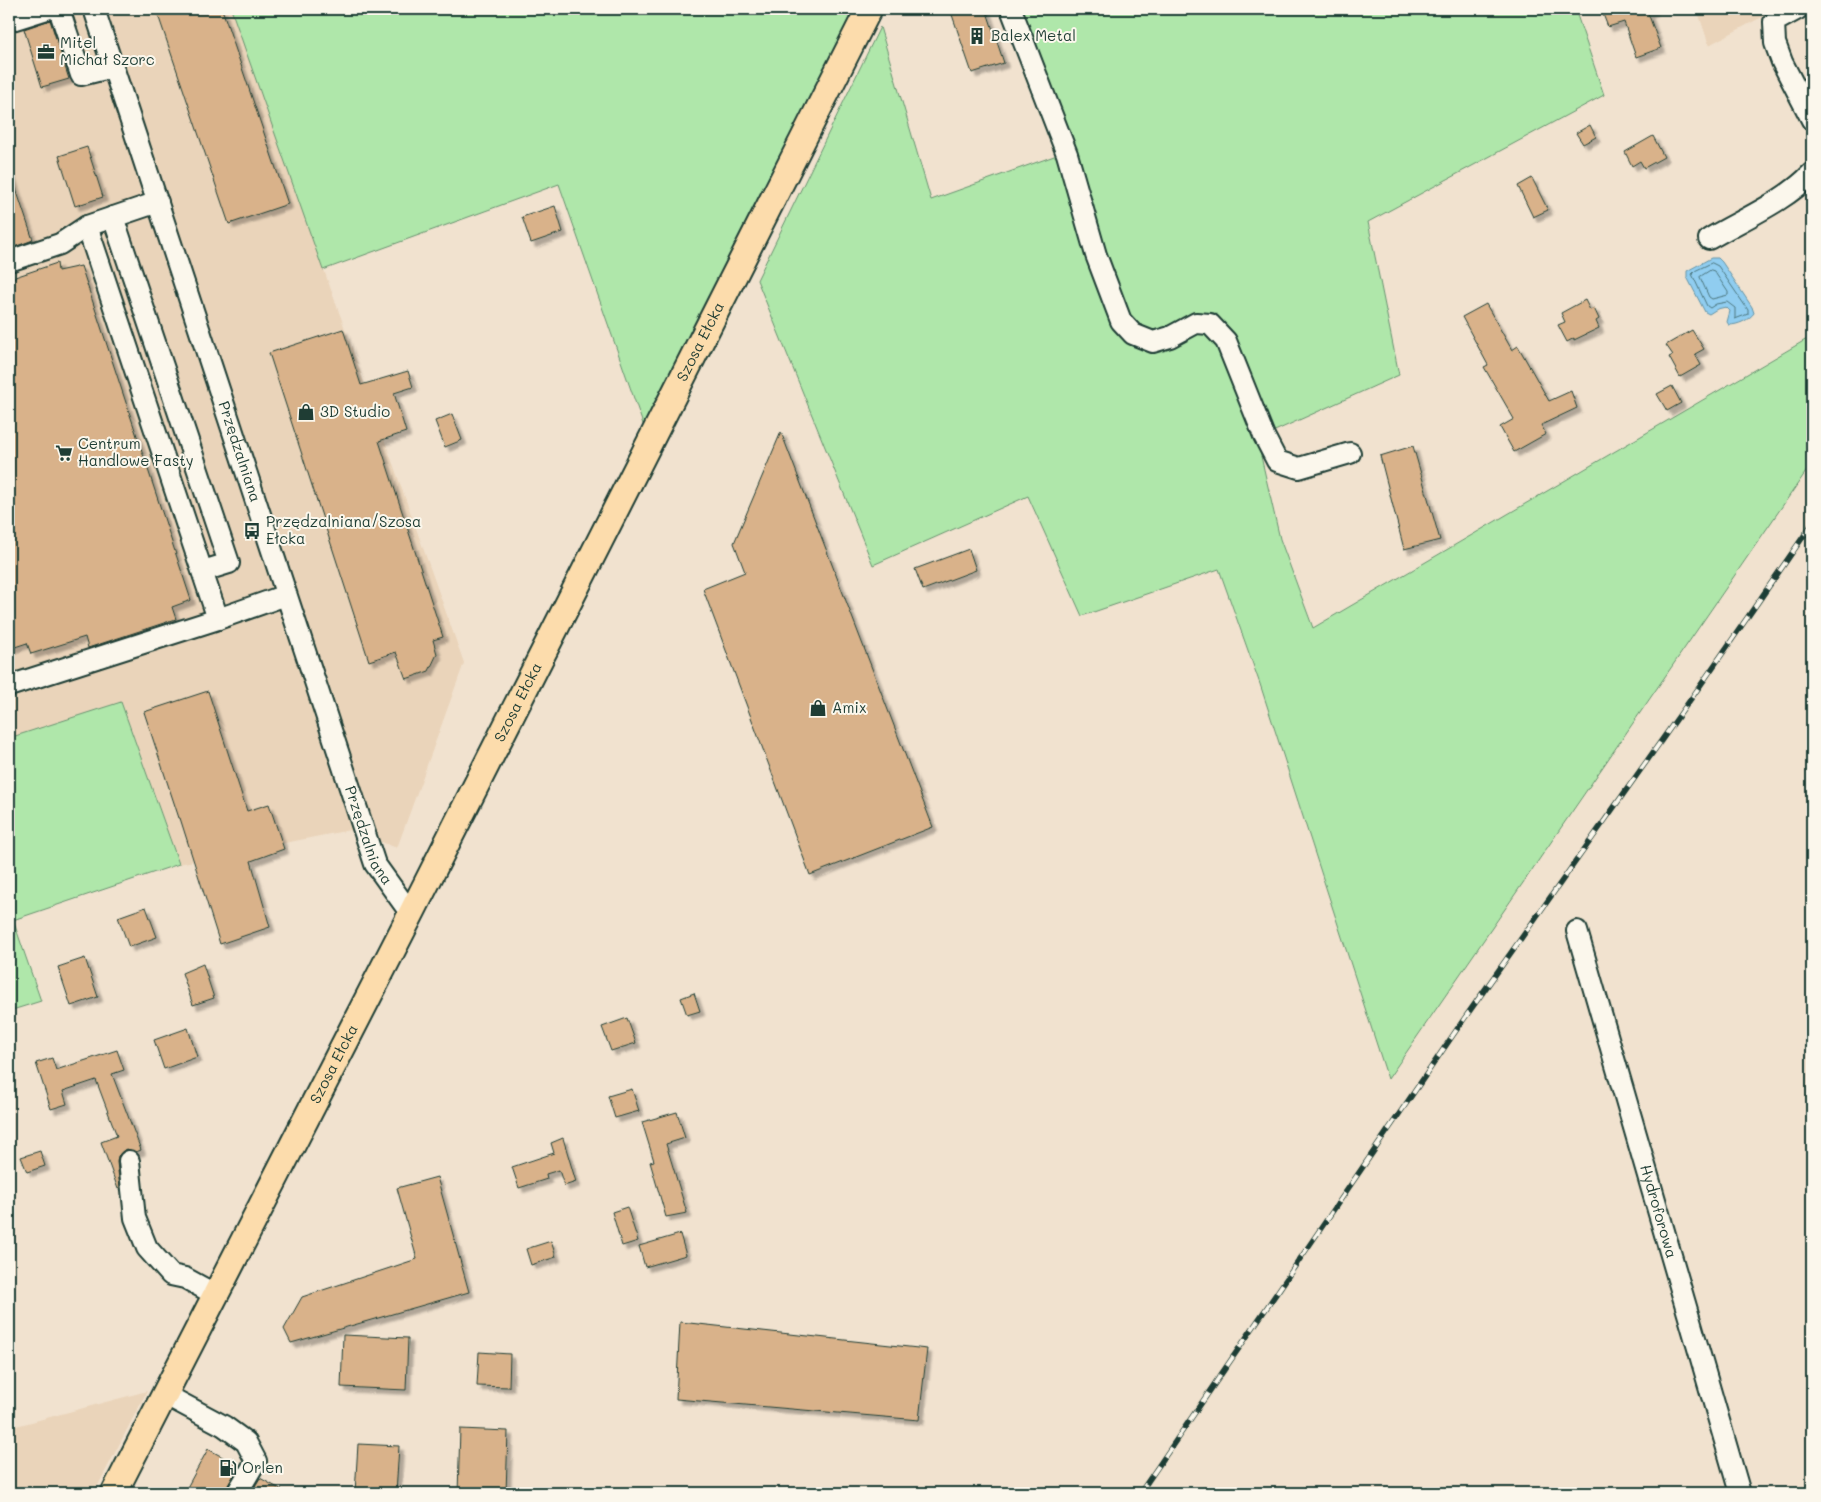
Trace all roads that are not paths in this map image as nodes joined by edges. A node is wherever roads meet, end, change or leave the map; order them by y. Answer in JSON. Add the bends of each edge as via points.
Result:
{"nodes":[{"id":1,"x":47,"y":9,"type":"edge"},
{"id":2,"x":60,"y":9,"type":"edge"},
{"id":3,"x":94,"y":9,"type":"edge"},
{"id":4,"x":869,"y":9,"type":"edge"},
{"id":5,"x":1011,"y":9,"type":"edge"},
{"id":6,"x":1798,"y":9,"type":"edge"},
{"id":7,"x":9,"y":21,"type":"edge"},
{"id":8,"x":113,"y":67,"type":"junction"},
{"id":9,"x":1812,"y":120,"type":"edge"},
{"id":10,"x":1812,"y":173,"type":"edge"},
{"id":11,"x":158,"y":202,"type":"junction"},
{"id":12,"x":113,"y":216,"type":"junction"},
{"id":13,"x":87,"y":226,"type":"junction"},
{"id":14,"x":1709,"y":239,"type":"dead end"},
{"id":15,"x":9,"y":261,"type":"edge"},
{"id":16,"x":1350,"y":453,"type":"dead end"},
{"id":17,"x":203,"y":571,"type":"junction"},
{"id":18,"x":286,"y":595,"type":"junction"},
{"id":19,"x":218,"y":619,"type":"junction"},
{"id":20,"x":9,"y":686,"type":"edge"},
{"id":21,"x":411,"y":914,"type":"junction"},
{"id":22,"x":1577,"y":931,"type":"dead end"},
{"id":23,"x":129,"y":1161,"type":"dead end"},
{"id":24,"x":216,"y":1295,"type":"junction"},
{"id":25,"x":164,"y":1394,"type":"junction"},
{"id":26,"x":114,"y":1493,"type":"edge"},
{"id":27,"x":237,"y":1493,"type":"edge"},
{"id":28,"x":1740,"y":1493,"type":"edge"}],
"edges":[{"from":1,"to":7,"type":"street"},
{"from":2,"to":8,"type":"street","via":[[81,75]]},
{"from":3,"to":8,"type":"street","name":"Przędzalniana"},
{"from":4,"to":21,"type":"main road","name":"Szosa Ełcka"},
{"from":5,"to":16,"type":"street","via":[[1067,154],[1096,255],[1121,321],[1133,334],[1153,342],[1196,323],[1210,324],[1226,340],[1277,461],[1299,468]]},
{"from":6,"to":9,"type":"street","via":[[1774,22],[1775,43]]},
{"from":8,"to":11,"type":"street","name":"Przędzalniana"},
{"from":10,"to":14,"type":"street","via":[[1789,193]]},
{"from":11,"to":12,"type":"street"},
{"from":11,"to":18,"type":"street","name":"Przędzalniana"},
{"from":12,"to":13,"type":"street"},
{"from":12,"to":17,"type":"street","via":[[229,563]]},
{"from":13,"to":15,"type":"street","via":[[60,244]]},
{"from":13,"to":17,"type":"street"},
{"from":17,"to":19,"type":"street"},
{"from":18,"to":19,"type":"street"},
{"from":18,"to":21,"type":"street","name":"Przędzalniana","via":[[376,864]]},
{"from":19,"to":20,"type":"street"},
{"from":21,"to":24,"type":"main road","name":"Szosa Ełcka"},
{"from":22,"to":28,"type":"street","name":"Hydroforowa"},
{"from":23,"to":24,"type":"street","via":[[135,1218],[147,1248],[171,1275],[185,1278]]},
{"from":24,"to":25,"type":"main road","name":"Szosa Ełcka"},
{"from":25,"to":26,"type":"main road","name":"Szosa Ełcka"},
{"from":25,"to":27,"type":"street","via":[[224,1426],[246,1442],[256,1461]]}]}
